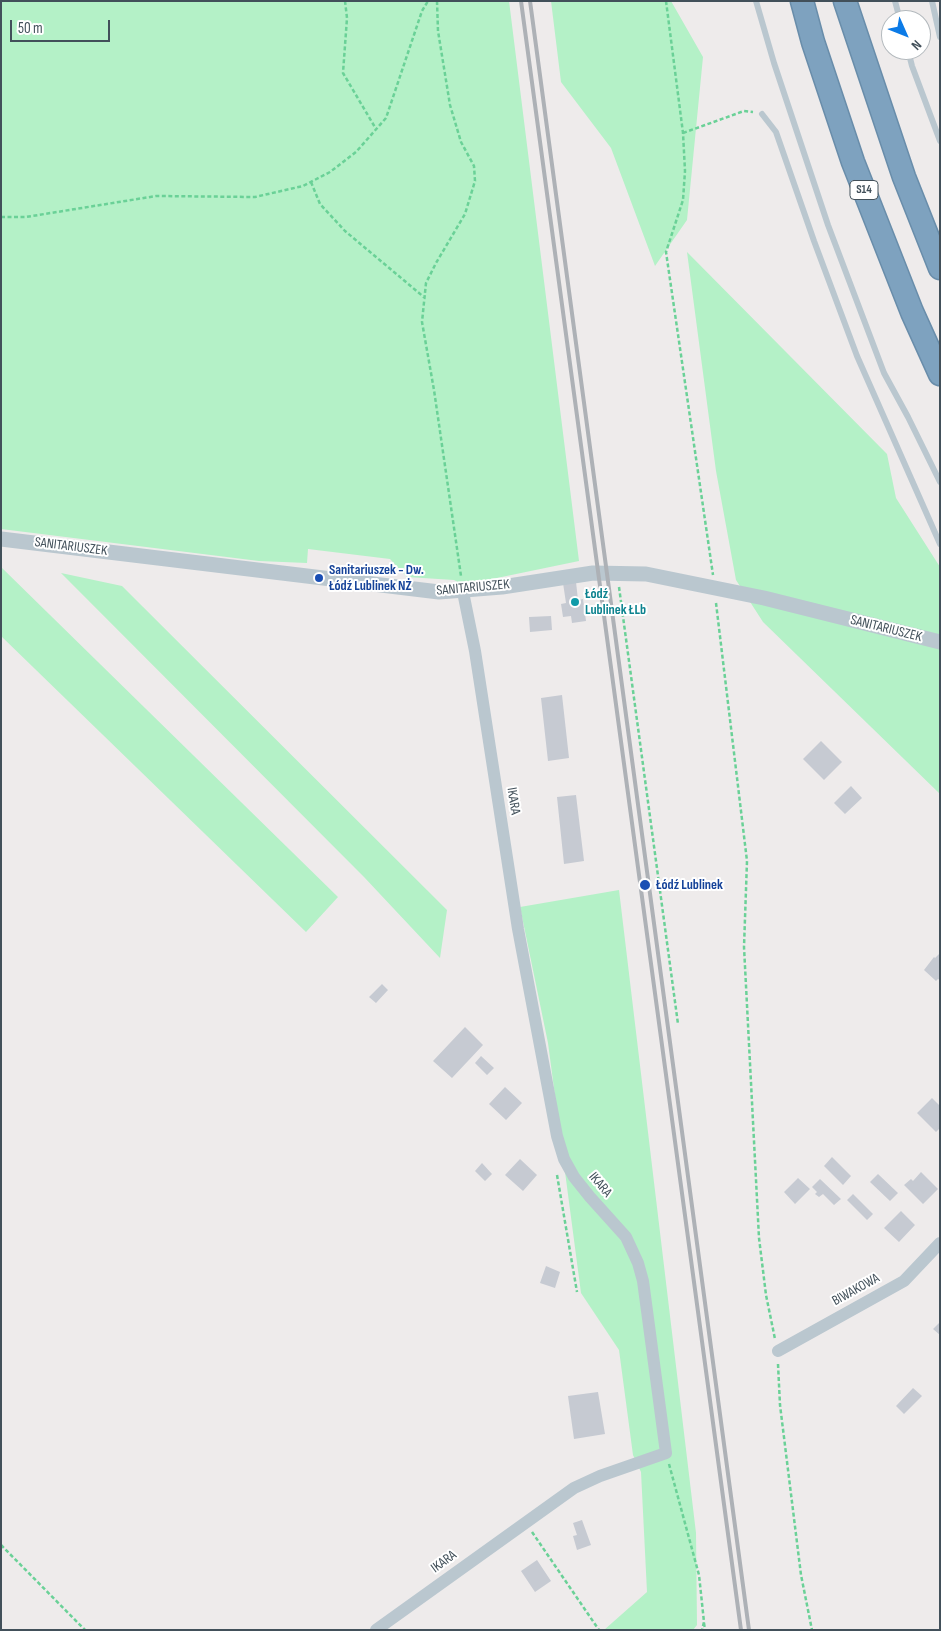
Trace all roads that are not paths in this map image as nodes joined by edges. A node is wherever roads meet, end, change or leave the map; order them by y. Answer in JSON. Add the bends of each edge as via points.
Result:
{"nodes":[{"id":1,"x":756,"y":1,"type":"edge"},
{"id":2,"x":802,"y":1,"type":"edge"},
{"id":3,"x":845,"y":1,"type":"edge"},
{"id":4,"x":932,"y":1,"type":"edge"},
{"id":5,"x":940,"y":37,"type":"edge"},
{"id":6,"x":910,"y":60,"type":"edge"},
{"id":7,"x":762,"y":114,"type":"road end"},
{"id":8,"x":940,"y":140,"type":"edge"},
{"id":9,"x":940,"y":268,"type":"edge"},
{"id":10,"x":940,"y":374,"type":"edge"},
{"id":11,"x":940,"y":482,"type":"edge"},
{"id":12,"x":1,"y":539,"type":"edge"},
{"id":13,"x":940,"y":544,"type":"edge"},
{"id":14,"x":463,"y":592,"type":"junction"},
{"id":15,"x":940,"y":642,"type":"edge"},
{"id":16,"x":940,"y":1243,"type":"edge"},
{"id":17,"x":778,"y":1351,"type":"road end"},
{"id":18,"x":393,"y":1625,"type":"edge"},
{"id":19,"x":376,"y":1630,"type":"edge"}],
"edges":[{"from":1,"to":11,"type":"lane","via":[[828,225],[880,363]]},
{"from":2,"to":10,"type":"highway","number":"S14","via":[[853,162]]},
{"from":3,"to":9,"type":"highway","via":[[904,177]]},
{"from":4,"to":5,"type":"lane"},
{"from":6,"to":8,"type":"lane"},
{"from":7,"to":13,"type":"lane","via":[[776,132],[857,356]]},
{"from":12,"to":14,"type":"street","name":"SANITARIUSZEK","via":[[429,592]]},
{"from":14,"to":15,"type":"street","name":"SANITARIUSZEK","via":[[598,573],[652,575]]},
{"from":14,"to":18,"type":"street","name":"IKARA","via":[[475,650],[518,929],[557,1136],[574,1177],[626,1237],[638,1263],[666,1453],[588,1480],[551,1502]]},
{"from":16,"to":17,"type":"street","name":"BIWAKOWA","via":[[904,1281]]},
{"from":18,"to":19,"type":"street","name":"IKARA"}]}
